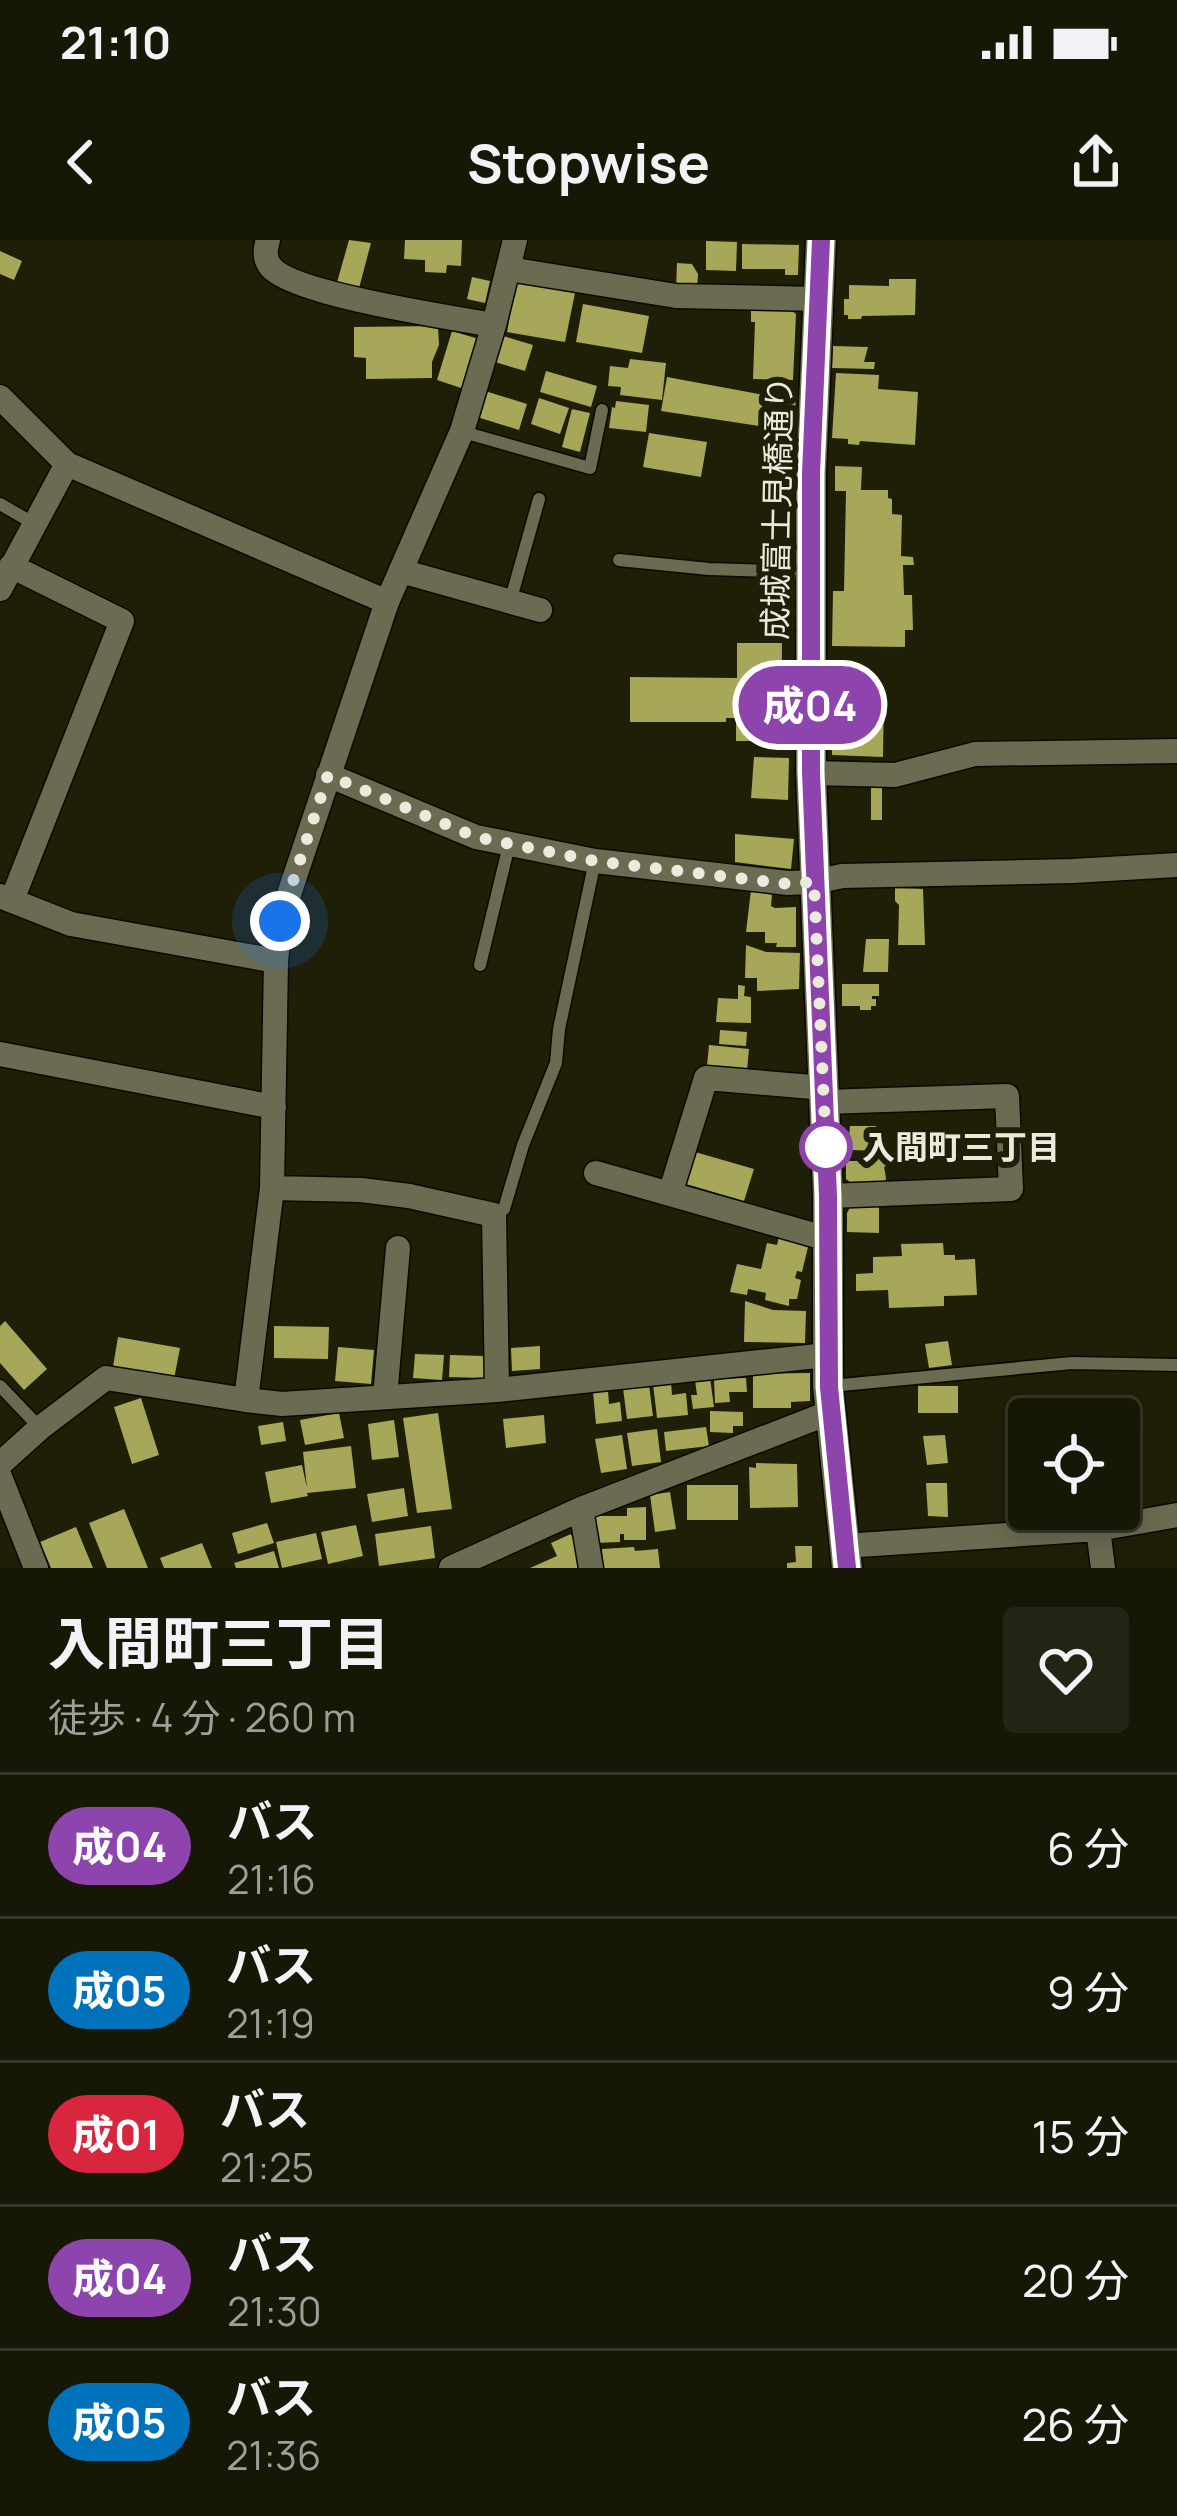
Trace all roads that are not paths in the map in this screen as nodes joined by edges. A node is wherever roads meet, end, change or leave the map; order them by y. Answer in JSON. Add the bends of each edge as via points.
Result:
{"nodes":[{"id":1,"x":268,"y":240,"type":"edge"},
{"id":2,"x":515,"y":240,"type":"edge"},
{"id":3,"x":821,"y":240,"type":"edge"},
{"id":4,"x":509,"y":269,"type":"junction"},
{"id":5,"x":818,"y":299,"type":"junction"},
{"id":6,"x":494,"y":325,"type":"junction"},
{"id":7,"x":0,"y":397,"type":"edge"},
{"id":8,"x":602,"y":410,"type":"dead end"},
{"id":9,"x":462,"y":431,"type":"junction"},
{"id":10,"x":67,"y":464,"type":"junction"},
{"id":11,"x":539,"y":499,"type":"dead end"},
{"id":12,"x":0,"y":504,"type":"edge"},
{"id":13,"x":33,"y":524,"type":"junction"},
{"id":14,"x":619,"y":560,"type":"dead end"},
{"id":15,"x":401,"y":571,"type":"junction"},
{"id":16,"x":810,"y":572,"type":"junction"},
{"id":17,"x":6,"y":578,"type":"edge"},
{"id":18,"x":387,"y":602,"type":"junction"},
{"id":19,"x":509,"y":602,"type":"junction"},
{"id":20,"x":540,"y":610,"type":"dead end"},
{"id":21,"x":1177,"y":751,"type":"edge"},
{"id":22,"x":811,"y":772,"type":"junction"},
{"id":23,"x":328,"y":775,"type":"junction"},
{"id":24,"x":509,"y":844,"type":"junction"},
{"id":25,"x":595,"y":861,"type":"junction"},
{"id":26,"x":1177,"y":865,"type":"edge"},
{"id":27,"x":814,"y":882,"type":"junction"},
{"id":28,"x":6,"y":898,"type":"edge"},
{"id":29,"x":276,"y":961,"type":"junction"},
{"id":30,"x":480,"y":965,"type":"dead end"},
{"id":31,"x":0,"y":1054,"type":"edge"},
{"id":32,"x":824,"y":1095,"type":"junction"},
{"id":33,"x":274,"y":1107,"type":"junction"},
{"id":34,"x":596,"y":1173,"type":"dead end"},
{"id":35,"x":272,"y":1188,"type":"junction"},
{"id":36,"x":670,"y":1195,"type":"junction"},
{"id":37,"x":828,"y":1196,"type":"junction"},
{"id":38,"x":494,"y":1216,"type":"junction"},
{"id":39,"x":828,"y":1239,"type":"junction"},
{"id":40,"x":398,"y":1248,"type":"dead end"},
{"id":41,"x":827,"y":1355,"type":"junction"},
{"id":42,"x":1177,"y":1365,"type":"edge"},
{"id":43,"x":0,"y":1387,"type":"edge"},
{"id":44,"x":497,"y":1390,"type":"junction"},
{"id":45,"x":385,"y":1397,"type":"junction"},
{"id":46,"x":830,"y":1399,"type":"junction"},
{"id":47,"x":246,"y":1400,"type":"junction"},
{"id":48,"x":40,"y":1428,"type":"junction"},
{"id":49,"x":0,"y":1464,"type":"edge"},
{"id":50,"x":0,"y":1477,"type":"edge"},
{"id":51,"x":580,"y":1509,"type":"junction"},
{"id":52,"x":1177,"y":1516,"type":"edge"},
{"id":53,"x":1140,"y":1522,"type":"edge"},
{"id":54,"x":1081,"y":1530,"type":"edge"},
{"id":55,"x":1098,"y":1530,"type":"edge"},
{"id":56,"x":846,"y":1557,"type":"edge"},
{"id":57,"x":37,"y":1568,"type":"edge"},
{"id":58,"x":452,"y":1568,"type":"edge"},
{"id":59,"x":591,"y":1568,"type":"edge"},
{"id":60,"x":1102,"y":1568,"type":"edge"}],
"edges":[{"from":1,"to":6,"type":"street","via":[[273,271],[328,294]]},
{"from":2,"to":4,"type":"street"},
{"from":3,"to":5,"type":"street","name":"成城富士見橋通り"},
{"from":4,"to":5,"type":"street","via":[[676,296]]},
{"from":4,"to":6,"type":"street"},
{"from":5,"to":16,"type":"street","name":"成城富士見橋通り"},
{"from":6,"to":9,"type":"street"},
{"from":7,"to":10,"type":"street"},
{"from":8,"to":9,"type":"lane","via":[[590,468]]},
{"from":9,"to":15,"type":"street"},
{"from":10,"to":13,"type":"street"},
{"from":10,"to":18,"type":"street"},
{"from":11,"to":19,"type":"lane"},
{"from":12,"to":13,"type":"lane"},
{"from":13,"to":17,"type":"street"},
{"from":14,"to":16,"type":"lane"},
{"from":15,"to":18,"type":"street"},
{"from":15,"to":19,"type":"street"},
{"from":16,"to":22,"type":"street","name":"成城富士見橋通り"},
{"from":17,"to":28,"type":"street","via":[[122,621]]},
{"from":18,"to":23,"type":"street"},
{"from":19,"to":20,"type":"street"},
{"from":21,"to":22,"type":"street","via":[[975,754],[895,775]]},
{"from":22,"to":27,"type":"street","name":"成城富士見橋通り"},
{"from":23,"to":24,"type":"street"},
{"from":23,"to":29,"type":"street","via":[[280,921]]},
{"from":24,"to":25,"type":"street"},
{"from":24,"to":30,"type":"lane"},
{"from":25,"to":27,"type":"street"},
{"from":25,"to":38,"type":"lane","via":[[556,1063]]},
{"from":26,"to":27,"type":"street"},
{"from":27,"to":32,"type":"street","name":"成城富士見橋通り"},
{"from":28,"to":29,"type":"street","via":[[71,924]]},
{"from":29,"to":33,"type":"street"},
{"from":31,"to":33,"type":"street"},
{"from":32,"to":36,"type":"street","via":[[706,1078]]},
{"from":32,"to":37,"type":"street","name":"成城富士見橋通り"},
{"from":32,"to":37,"type":"street","via":[[1007,1096],[1011,1189]]},
{"from":33,"to":35,"type":"street"},
{"from":34,"to":36,"type":"street"},
{"from":35,"to":38,"type":"street","via":[[409,1196]]},
{"from":35,"to":47,"type":"street"},
{"from":36,"to":39,"type":"street"},
{"from":37,"to":39,"type":"street","name":"成城富士見橋通り"},
{"from":38,"to":44,"type":"street"},
{"from":39,"to":41,"type":"street","name":"成城富士見橋通り"},
{"from":40,"to":45,"type":"street"},
{"from":41,"to":44,"type":"street"},
{"from":41,"to":46,"type":"street","name":"成城富士見橋通り"},
{"from":42,"to":46,"type":"lane","via":[[1072,1364]]},
{"from":43,"to":48,"type":"lane"},
{"from":44,"to":45,"type":"street"},
{"from":45,"to":47,"type":"street"},
{"from":46,"to":51,"type":"street"},
{"from":46,"to":56,"type":"street","name":"成城富士見橋通り"},
{"from":47,"to":48,"type":"street","via":[[106,1378]]},
{"from":48,"to":49,"type":"street"},
{"from":50,"to":57,"type":"street"},
{"from":51,"to":58,"type":"street"},
{"from":51,"to":59,"type":"street"},
{"from":52,"to":53,"type":"street"},
{"from":54,"to":56,"type":"street"},
{"from":55,"to":60,"type":"street"}]}
